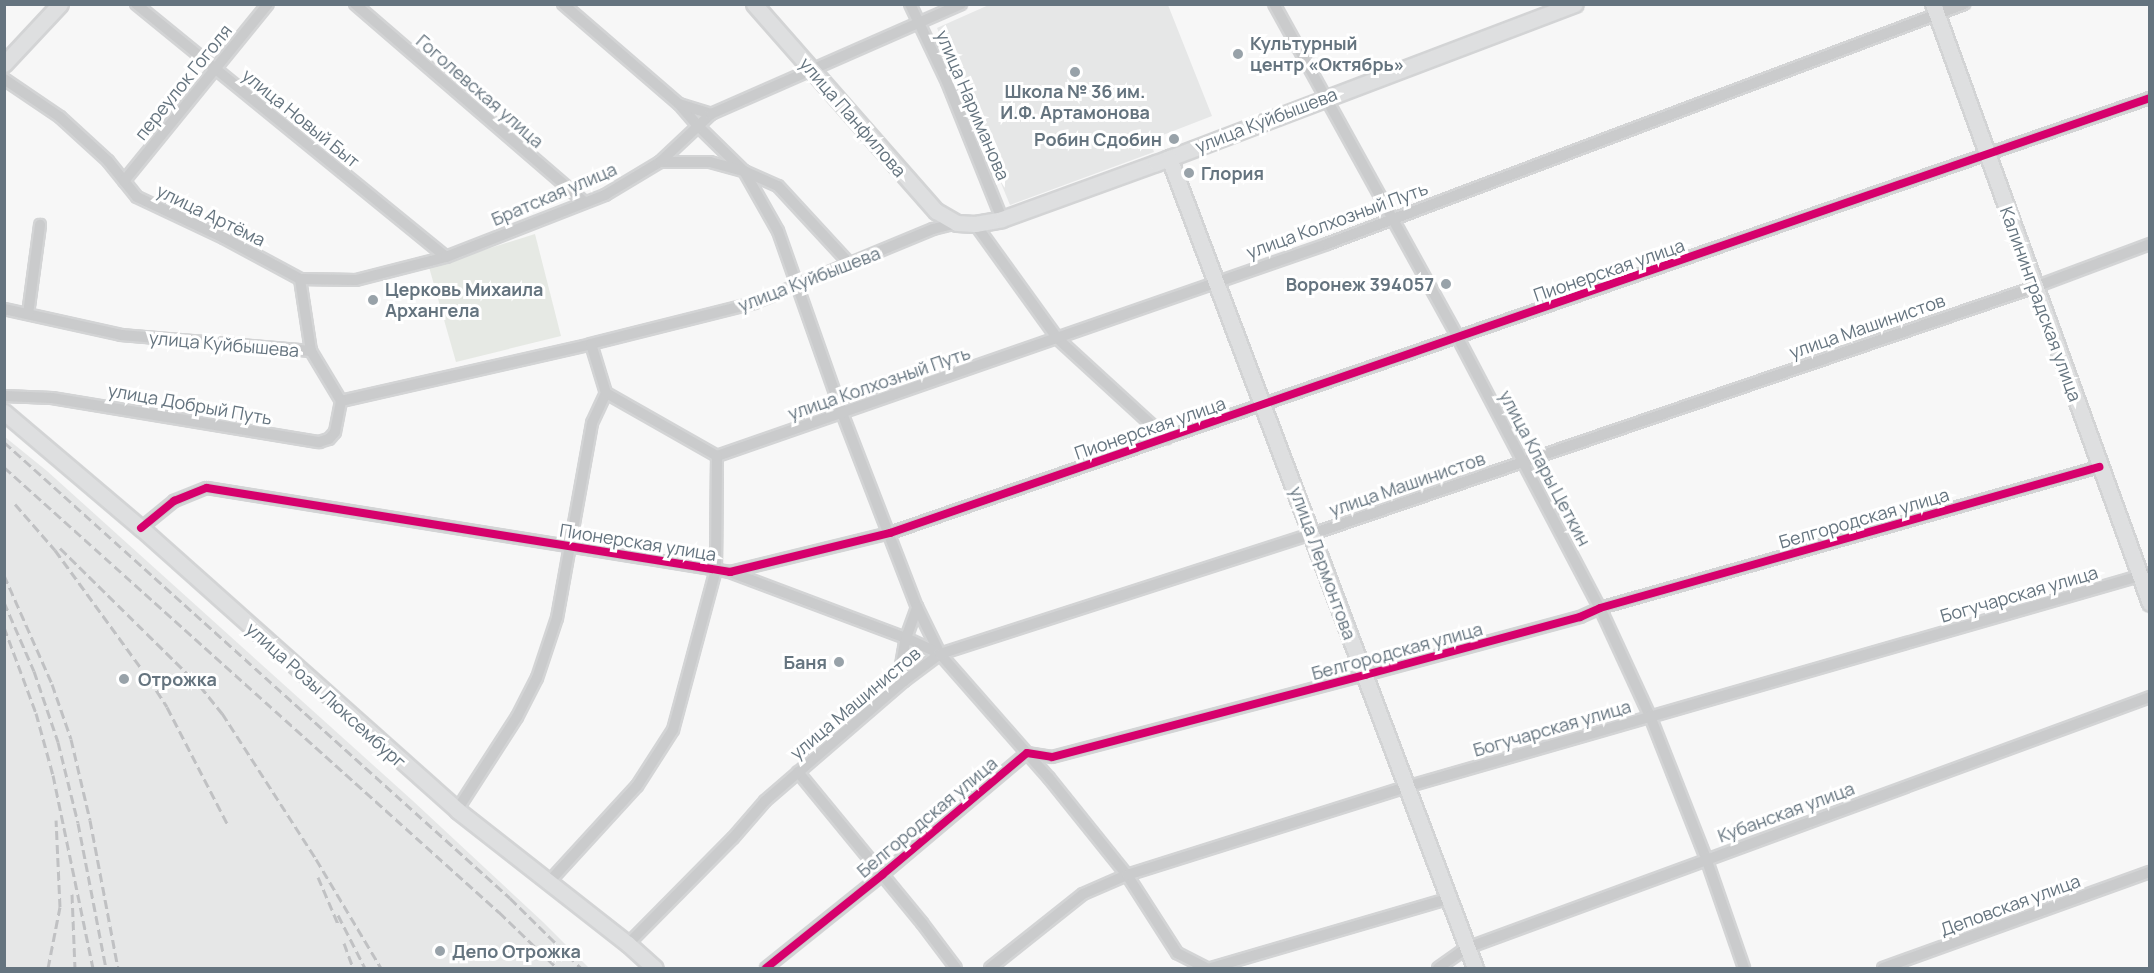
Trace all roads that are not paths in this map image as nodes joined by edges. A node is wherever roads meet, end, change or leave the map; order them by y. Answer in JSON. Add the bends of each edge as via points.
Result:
{"nodes":[{"id":1,"x":60,"y":4,"type":"edge"},
{"id":2,"x":136,"y":4,"type":"edge"},
{"id":3,"x":268,"y":4,"type":"edge"},
{"id":4,"x":355,"y":4,"type":"edge"},
{"id":5,"x":754,"y":4,"type":"edge"},
{"id":6,"x":910,"y":4,"type":"edge"},
{"id":7,"x":961,"y":4,"type":"edge"},
{"id":8,"x":1274,"y":4,"type":"edge"},
{"id":9,"x":1575,"y":4,"type":"edge"},
{"id":10,"x":1964,"y":4,"type":"edge"},
{"id":11,"x":567,"y":6,"type":"edge"},
{"id":12,"x":1935,"y":10,"type":"edge"},
{"id":13,"x":919,"y":21,"type":"junction"},
{"id":14,"x":4,"y":64,"type":"edge"},
{"id":15,"x":214,"y":69,"type":"junction"},
{"id":16,"x":813,"y":71,"type":"junction"},
{"id":17,"x":4,"y":79,"type":"edge"},
{"id":18,"x":1323,"y":98,"type":"junction"},
{"id":19,"x":2150,"y":98,"type":"edge"},
{"id":20,"x":679,"y":104,"type":"junction"},
{"id":21,"x":711,"y":114,"type":"junction"},
{"id":22,"x":698,"y":126,"type":"junction"},
{"id":23,"x":1988,"y":155,"type":"junction"},
{"id":24,"x":1169,"y":158,"type":"junction"},
{"id":25,"x":660,"y":162,"type":"junction"},
{"id":26,"x":744,"y":171,"type":"junction"},
{"id":27,"x":124,"y":181,"type":"junction"},
{"id":28,"x":584,"y":202,"type":"junction"},
{"id":29,"x":936,"y":211,"type":"junction"},
{"id":30,"x":1392,"y":217,"type":"junction"},
{"id":31,"x":1002,"y":219,"type":"junction"},
{"id":32,"x":957,"y":223,"type":"junction"},
{"id":33,"x":975,"y":224,"type":"junction"},
{"id":34,"x":40,"y":225,"type":"dead end"},
{"id":35,"x":933,"y":229,"type":"junction"},
{"id":36,"x":2150,"y":244,"type":"edge"},
{"id":37,"x":446,"y":257,"type":"junction"},
{"id":38,"x":850,"y":264,"type":"junction"},
{"id":39,"x":300,"y":279,"type":"junction"},
{"id":40,"x":1216,"y":282,"type":"junction"},
{"id":41,"x":798,"y":286,"type":"junction"},
{"id":42,"x":2035,"y":287,"type":"junction"},
{"id":43,"x":4,"y":309,"type":"edge"},
{"id":44,"x":28,"y":314,"type":"junction"},
{"id":45,"x":1458,"y":338,"type":"junction"},
{"id":46,"x":1058,"y":339,"type":"junction"},
{"id":47,"x":591,"y":344,"type":"junction"},
{"id":48,"x":312,"y":351,"type":"junction"},
{"id":49,"x":606,"y":393,"type":"junction"},
{"id":50,"x":4,"y":396,"type":"edge"},
{"id":51,"x":341,"y":401,"type":"junction"},
{"id":52,"x":1264,"y":405,"type":"junction"},
{"id":53,"x":4,"y":412,"type":"edge"},
{"id":54,"x":842,"y":413,"type":"junction"},
{"id":55,"x":1166,"y":438,"type":"junction"},
{"id":56,"x":717,"y":456,"type":"junction"},
{"id":57,"x":1523,"y":461,"type":"junction"},
{"id":58,"x":2098,"y":467,"type":"junction"},
{"id":59,"x":141,"y":528,"type":"junction"},
{"id":60,"x":890,"y":533,"type":"junction"},
{"id":61,"x":1312,"y":534,"type":"junction"},
{"id":62,"x":571,"y":546,"type":"junction"},
{"id":63,"x":716,"y":570,"type":"junction"},
{"id":64,"x":730,"y":572,"type":"junction"},
{"id":65,"x":2145,"y":575,"type":"edge"},
{"id":66,"x":2150,"y":603,"type":"edge"},
{"id":67,"x":917,"y":607,"type":"junction"},
{"id":68,"x":1600,"y":608,"type":"junction"},
{"id":69,"x":906,"y":638,"type":"junction"},
{"id":70,"x":940,"y":654,"type":"junction"},
{"id":71,"x":1365,"y":675,"type":"junction"},
{"id":72,"x":904,"y":681,"type":"junction"},
{"id":73,"x":2150,"y":697,"type":"edge"},
{"id":74,"x":1650,"y":716,"type":"junction"},
{"id":75,"x":1027,"y":753,"type":"junction"},
{"id":76,"x":1052,"y":757,"type":"junction"},
{"id":77,"x":798,"y":772,"type":"junction"},
{"id":78,"x":1048,"y":778,"type":"junction"},
{"id":79,"x":1406,"y":787,"type":"junction"},
{"id":80,"x":457,"y":810,"type":"junction"},
{"id":81,"x":1706,"y":858,"type":"junction"},
{"id":82,"x":2150,"y":872,"type":"edge"},
{"id":83,"x":882,"y":875,"type":"junction"},
{"id":84,"x":1126,"y":875,"type":"junction"},
{"id":85,"x":548,"y":883,"type":"junction"},
{"id":86,"x":1447,"y":899,"type":"junction"},
{"id":87,"x":628,"y":944,"type":"junction"},
{"id":88,"x":1467,"y":948,"type":"junction"},
{"id":89,"x":655,"y":969,"type":"edge"},
{"id":90,"x":766,"y":969,"type":"edge"},
{"id":91,"x":956,"y":969,"type":"edge"},
{"id":92,"x":990,"y":969,"type":"edge"},
{"id":93,"x":1209,"y":969,"type":"edge"},
{"id":94,"x":1438,"y":969,"type":"edge"},
{"id":95,"x":1475,"y":969,"type":"edge"},
{"id":96,"x":1744,"y":969,"type":"edge"},
{"id":97,"x":1883,"y":969,"type":"edge"}],
"edges":[{"from":1,"to":14,"type":"street"},
{"from":2,"to":15,"type":"street","name":"улица Новый Быт"},
{"from":3,"to":15,"type":"street","name":"переулок Гоголя"},
{"from":4,"to":28,"type":"street","name":"Гоголевская улица"},
{"from":5,"to":16,"type":"street","name":"улица Панфилова"},
{"from":6,"to":13,"type":"street","name":"улица Нариманова"},
{"from":7,"to":13,"type":"street","name":"Братская улица"},
{"from":8,"to":18,"type":"street","name":"улица Клары Цеткин"},
{"from":9,"to":18,"type":"street","name":"улица Куйбышева"},
{"from":10,"to":12,"type":"street","name":"улица Колхозный Путь"},
{"from":11,"to":20,"type":"street"},
{"from":12,"to":23,"type":"street","name":"Калининградская улица"},
{"from":12,"to":30,"type":"street","name":"улица Колхозный Путь"},
{"from":13,"to":16,"type":"street","name":"Братская улица"},
{"from":13,"to":31,"type":"street","name":"улица Нариманова"},
{"from":15,"to":27,"type":"street","name":"переулок Гоголя"},
{"from":15,"to":37,"type":"street","name":"улица Новый Быт"},
{"from":16,"to":21,"type":"street","name":"Братская улица"},
{"from":16,"to":29,"type":"street","name":"улица Панфилова"},
{"from":17,"to":27,"type":"street","name":"улица Артёма","via":[[60,117]]},
{"from":18,"to":24,"type":"street","name":"улица Куйбышева"},
{"from":18,"to":30,"type":"street","name":"улица Клары Цеткин"},
{"from":19,"to":23,"type":"street","name":"Пионерская улица"},
{"from":20,"to":21,"type":"street"},
{"from":20,"to":22,"type":"street"},
{"from":21,"to":22,"type":"street","name":"Братская улица"},
{"from":22,"to":25,"type":"street","name":"Братская улица"},
{"from":22,"to":26,"type":"street"},
{"from":23,"to":42,"type":"street","name":"Калининградская улица"},
{"from":23,"to":45,"type":"street","name":"Пионерская улица"},
{"from":24,"to":31,"type":"street","name":"улица Куйбышева"},
{"from":24,"to":40,"type":"street","name":"улица Лермонтова"},
{"from":25,"to":26,"type":"street","via":[[710,162]]},
{"from":25,"to":28,"type":"street","name":"Братская улица","via":[[605,195]]},
{"from":26,"to":38,"type":"street","via":[[778,186]]},
{"from":26,"to":41,"type":"street","via":[[778,231]]},
{"from":27,"to":39,"type":"street","name":"улица Артёма","via":[[137,197]]},
{"from":28,"to":37,"type":"street","name":"Братская улица"},
{"from":29,"to":32,"type":"street","name":"улица Панфилова"},
{"from":29,"to":35,"type":"street"},
{"from":30,"to":40,"type":"street","name":"улица Колхозный Путь"},
{"from":30,"to":45,"type":"street","name":"улица Клары Цеткин"},
{"from":31,"to":33,"type":"street","name":"улица Куйбышева"},
{"from":32,"to":33,"type":"street","name":"улица Куйбышева"},
{"from":32,"to":35,"type":"street","name":"улица Куйбышева"},
{"from":33,"to":46,"type":"street"},
{"from":34,"to":44,"type":"street"},
{"from":35,"to":38,"type":"street","name":"улица Куйбышева"},
{"from":36,"to":42,"type":"street","name":"улица Машинистов"},
{"from":37,"to":39,"type":"street","name":"Братская улица","via":[[356,280]]},
{"from":38,"to":41,"type":"street","name":"улица Куйбышева"},
{"from":39,"to":48,"type":"street"},
{"from":40,"to":46,"type":"street","name":"улица Колхозный Путь"},
{"from":40,"to":52,"type":"street","name":"улица Лермонтова"},
{"from":41,"to":47,"type":"street","name":"улица Куйбышева","via":[[754,303]]},
{"from":41,"to":54,"type":"street"},
{"from":42,"to":57,"type":"street","name":"улица Машинистов"},
{"from":42,"to":58,"type":"street","name":"Калининградская улица"},
{"from":43,"to":44,"type":"street","name":"улица Куйбышева"},
{"from":44,"to":48,"type":"street","name":"улица Куйбышева","via":[[121,335]]},
{"from":45,"to":52,"type":"street","name":"Пионерская улица"},
{"from":45,"to":57,"type":"street","name":"улица Клары Цеткин"},
{"from":46,"to":54,"type":"street","name":"улица Колхозный Путь"},
{"from":46,"to":55,"type":"street"},
{"from":47,"to":49,"type":"street"},
{"from":47,"to":51,"type":"street","name":"улица Куйбышева"},
{"from":48,"to":51,"type":"street","name":"улица Куйбышева"},
{"from":49,"to":56,"type":"street"},
{"from":49,"to":62,"type":"street","via":[[592,423]]},
{"from":50,"to":51,"type":"street","name":"улица Добрый Путь","via":[[52,398],[319,442],[335,432]]},
{"from":52,"to":55,"type":"street","name":"Пионерская улица"},
{"from":52,"to":61,"type":"street","name":"улица Лермонтова"},
{"from":53,"to":59,"type":"street","name":"улица Розы Люксембург"},
{"from":54,"to":56,"type":"street","name":"улица Колхозный Путь"},
{"from":54,"to":60,"type":"street"},
{"from":55,"to":60,"type":"street","name":"Пионерская улица"},
{"from":56,"to":63,"type":"street"},
{"from":57,"to":61,"type":"street","name":"улица Машинистов"},
{"from":57,"to":68,"type":"street","name":"улица Клары Цеткин"},
{"from":58,"to":65,"type":"street","name":"Калининградская улица"},
{"from":58,"to":68,"type":"street","name":"Белгородская улица"},
{"from":59,"to":62,"type":"street","name":"Пионерская улица","via":[[174,501],[207,488]]},
{"from":59,"to":80,"type":"street","name":"улица Розы Люксембург"},
{"from":60,"to":64,"type":"street","name":"Пионерская улица"},
{"from":60,"to":67,"type":"street"},
{"from":61,"to":70,"type":"street","name":"улица Машинистов"},
{"from":61,"to":71,"type":"street","name":"улица Лермонтова"},
{"from":62,"to":63,"type":"street","name":"Пионерская улица"},
{"from":62,"to":80,"type":"street","via":[[557,618],[537,678],[517,717]]},
{"from":63,"to":64,"type":"street","name":"Пионерская улица"},
{"from":63,"to":85,"type":"street","via":[[673,730],[661,754],[637,786]]},
{"from":64,"to":69,"type":"street"},
{"from":65,"to":66,"type":"street","name":"Калининградская улица"},
{"from":65,"to":74,"type":"street","name":"Богучарская улица"},
{"from":67,"to":69,"type":"street"},
{"from":67,"to":70,"type":"street"},
{"from":68,"to":71,"type":"street","name":"Белгородская улица","via":[[1580,617]]},
{"from":68,"to":74,"type":"street","name":"улица Клары Цеткин"},
{"from":69,"to":70,"type":"street"},
{"from":69,"to":72,"type":"street","via":[[901,665]]},
{"from":70,"to":72,"type":"street","name":"улица Машинистов"},
{"from":70,"to":75,"type":"street"},
{"from":71,"to":76,"type":"street","name":"Белгородская улица"},
{"from":71,"to":79,"type":"street","name":"улица Лермонтова"},
{"from":72,"to":77,"type":"street","name":"улица Машинистов"},
{"from":73,"to":81,"type":"street","name":"Кубанская улица"},
{"from":74,"to":79,"type":"street","name":"Богучарская улица"},
{"from":74,"to":81,"type":"street","name":"улица Клары Цеткин"},
{"from":75,"to":76,"type":"street","name":"Белгородская улица"},
{"from":75,"to":78,"type":"street"},
{"from":75,"to":83,"type":"street","name":"Белгородская улица"},
{"from":76,"to":78,"type":"street"},
{"from":77,"to":83,"type":"street"},
{"from":77,"to":87,"type":"street","name":"улица Машинистов","via":[[765,801]]},
{"from":78,"to":84,"type":"street"},
{"from":79,"to":84,"type":"street","name":"Богучарская улица"},
{"from":79,"to":86,"type":"street","name":"улица Лермонтова"},
{"from":80,"to":85,"type":"street","name":"улица Розы Люксембург"},
{"from":81,"to":88,"type":"street","name":"Кубанская улица"},
{"from":81,"to":96,"type":"street","name":"улица Клары Цеткин"},
{"from":82,"to":97,"type":"street","name":"Деповская улица"},
{"from":83,"to":90,"type":"street","name":"Белгородская улица"},
{"from":83,"to":91,"type":"street"},
{"from":84,"to":92,"type":"street","name":"Богучарская улица","via":[[1083,894]]},
{"from":84,"to":93,"type":"street","via":[[1177,953]]},
{"from":85,"to":87,"type":"street","name":"улица Розы Люксембург"},
{"from":86,"to":88,"type":"street","name":"улица Лермонтова"},
{"from":86,"to":93,"type":"street"},
{"from":87,"to":89,"type":"street","name":"улица Розы Люксембург"},
{"from":88,"to":94,"type":"street","name":"Кубанская улица"},
{"from":88,"to":95,"type":"street","name":"улица Лермонтова"}]}
